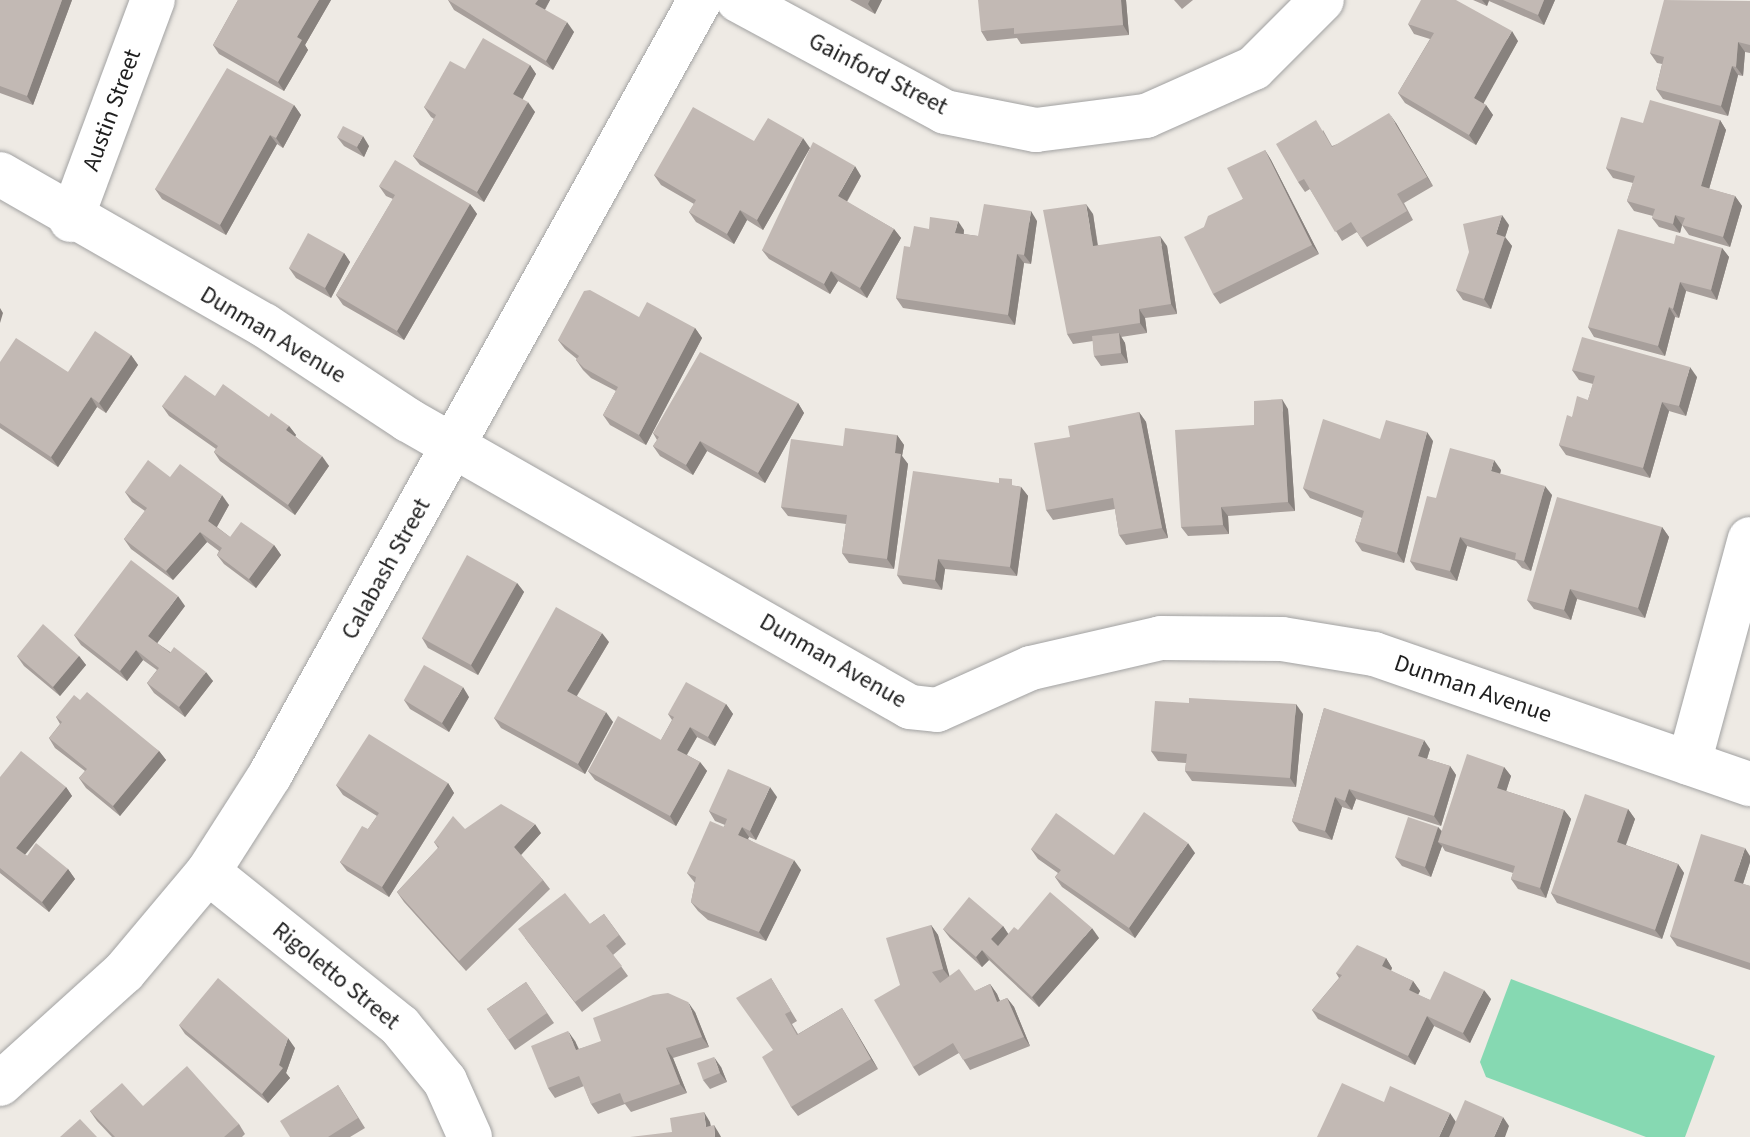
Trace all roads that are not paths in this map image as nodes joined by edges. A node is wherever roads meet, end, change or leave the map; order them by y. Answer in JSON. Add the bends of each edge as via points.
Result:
{"nodes":[{"id":1,"x":153,"y":0,"type":"edge"},
{"id":2,"x":700,"y":0,"type":"edge"},
{"id":3,"x":738,"y":0,"type":"edge"},
{"id":4,"x":1322,"y":0,"type":"edge"},
{"id":5,"x":0,"y":174,"type":"edge"},
{"id":6,"x":71,"y":220,"type":"junction"},
{"id":7,"x":455,"y":446,"type":"junction"},
{"id":8,"x":1750,"y":539,"type":"edge"},
{"id":9,"x":1689,"y":763,"type":"junction"},
{"id":10,"x":1750,"y":784,"type":"edge"},
{"id":11,"x":208,"y":872,"type":"junction"},
{"id":12,"x":0,"y":1084,"type":"edge"},
{"id":13,"x":470,"y":1137,"type":"edge"}],
"edges":[{"from":1,"to":6,"type":"street","name":"Austin Street"},
{"from":2,"to":7,"type":"street","name":"Calabash Street"},
{"from":3,"to":4,"type":"street","name":"Gainford Street","via":[[945,112],[1036,130],[1146,116],[1254,68]]},
{"from":5,"to":6,"type":"street","name":"Dunman Avenue"},
{"from":6,"to":7,"type":"street","name":"Dunman Avenue","via":[[264,325]]},
{"from":7,"to":9,"type":"street","name":"Dunman Avenue","via":[[910,707],[937,710],[1031,668],[1161,638],[1282,639],[1374,654]]},
{"from":7,"to":11,"type":"street","name":"Calabash Street","via":[[270,775]]},
{"from":8,"to":9,"type":"street"},
{"from":9,"to":10,"type":"street","name":"Dunman Avenue"},
{"from":11,"to":12,"type":"street","name":"Calabash Street","via":[[124,972]]},
{"from":11,"to":13,"type":"street","name":"Rigoletto Street","via":[[400,1026],[445,1081]]}]}
